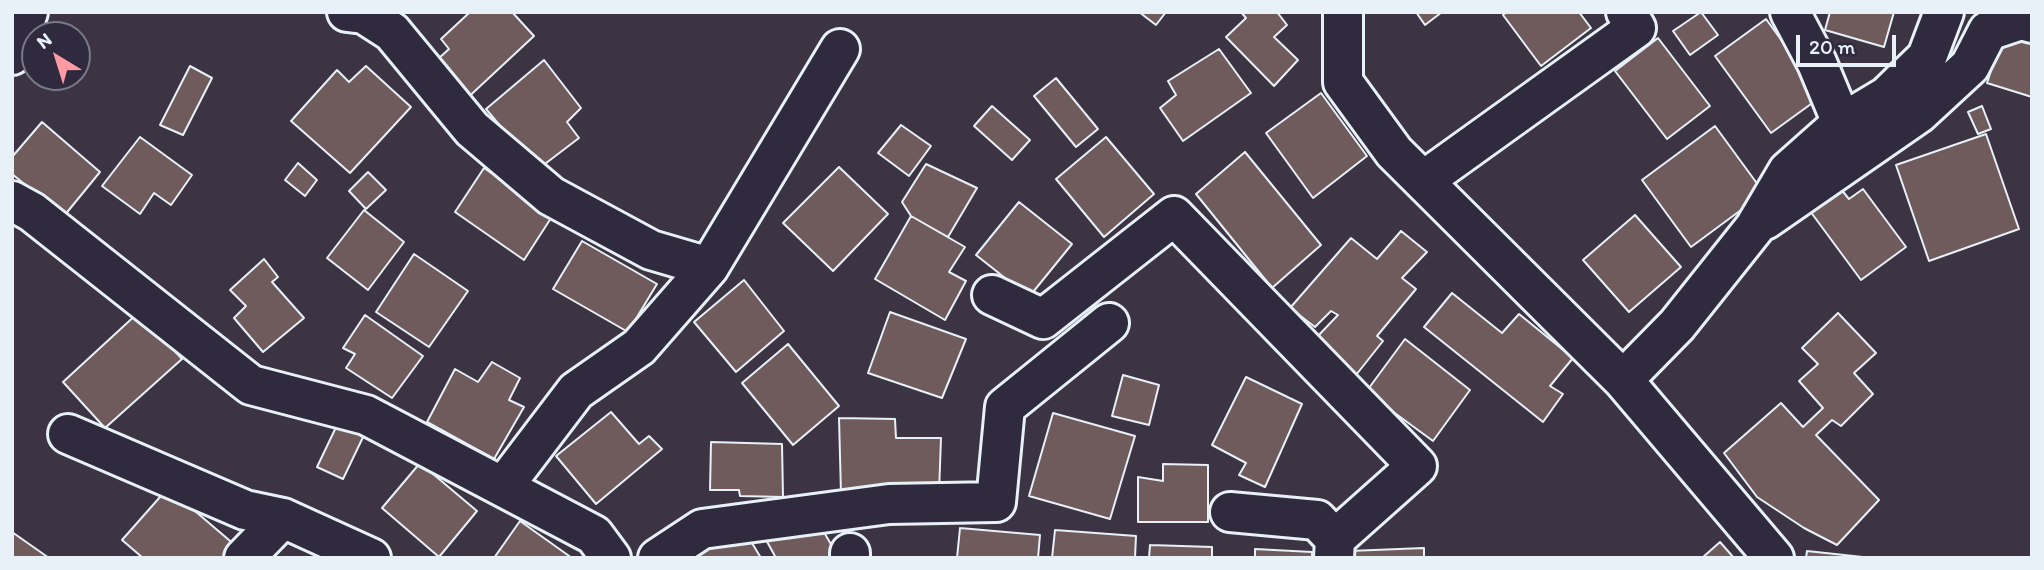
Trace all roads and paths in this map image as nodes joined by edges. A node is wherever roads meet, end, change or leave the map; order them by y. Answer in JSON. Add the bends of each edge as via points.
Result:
{"nodes":[{"id":1,"x":28,"y":12,"type":"edge"},
{"id":2,"x":347,"y":12,"type":"edge"},
{"id":3,"x":1343,"y":12,"type":"edge"},
{"id":4,"x":1626,"y":12,"type":"edge"},
{"id":5,"x":1790,"y":12,"type":"edge"},
{"id":6,"x":1944,"y":12,"type":"edge"},
{"id":7,"x":401,"y":22,"type":"edge"},
{"id":8,"x":2032,"y":23,"type":"edge"},
{"id":9,"x":840,"y":49,"type":"dead end"},
{"id":10,"x":12,"y":55,"type":"edge"},
{"id":11,"x":1842,"y":123,"type":"junction"},
{"id":12,"x":1423,"y":181,"type":"junction"},
{"id":13,"x":12,"y":201,"type":"edge"},
{"id":14,"x":1755,"y":227,"type":"junction"},
{"id":15,"x":709,"y":267,"type":"junction"},
{"id":16,"x":992,"y":295,"type":"dead end"},
{"id":17,"x":1109,"y":323,"type":"dead end"},
{"id":18,"x":1623,"y":380,"type":"junction"},
{"id":19,"x":68,"y":434,"type":"dead end"},
{"id":20,"x":503,"y":487,"type":"junction"},
{"id":21,"x":1230,"y":512,"type":"dead end"},
{"id":22,"x":284,"y":518,"type":"junction"},
{"id":23,"x":1335,"y":549,"type":"edge"},
{"id":24,"x":244,"y":558,"type":"edge"},
{"id":25,"x":371,"y":558,"type":"edge"},
{"id":26,"x":611,"y":558,"type":"edge"},
{"id":27,"x":658,"y":558,"type":"edge"},
{"id":28,"x":1774,"y":558,"type":"edge"}],
"edges":[{"from":1,"to":10,"type":"street"},
{"from":2,"to":7,"type":"street"},
{"from":3,"to":12,"type":"street","via":[[1343,82],[1394,152]]},
{"from":4,"to":12,"type":"street","via":[[1636,28]]},
{"from":5,"to":11,"type":"street"},
{"from":6,"to":11,"type":"street","via":[[1927,57],[1887,96]]},
{"from":7,"to":15,"type":"street","via":[[472,129],[551,196],[651,250]]},
{"from":8,"to":14,"type":"street","via":[[2021,20],[1988,31],[1970,66],[1918,114]]},
{"from":9,"to":15,"type":"street"},
{"from":11,"to":14,"type":"street","via":[[1788,171]]},
{"from":12,"to":18,"type":"street"},
{"from":13,"to":20,"type":"street","via":[[251,385],[366,415]]},
{"from":14,"to":18,"type":"street","via":[[1677,325]]},
{"from":15,"to":20,"type":"street","via":[[639,347],[576,391]]},
{"from":16,"to":23,"type":"street","via":[[1043,319],[1174,216],[1417,466]]},
{"from":17,"to":27,"type":"street","via":[[1005,407],[996,502],[889,504],[702,529]]},
{"from":18,"to":28,"type":"street"},
{"from":19,"to":22,"type":"street","via":[[245,510]]},
{"from":20,"to":26,"type":"street","via":[[593,535]]},
{"from":21,"to":23,"type":"street","via":[[1317,520]]},
{"from":22,"to":24,"type":"street"},
{"from":22,"to":25,"type":"street"}]}
